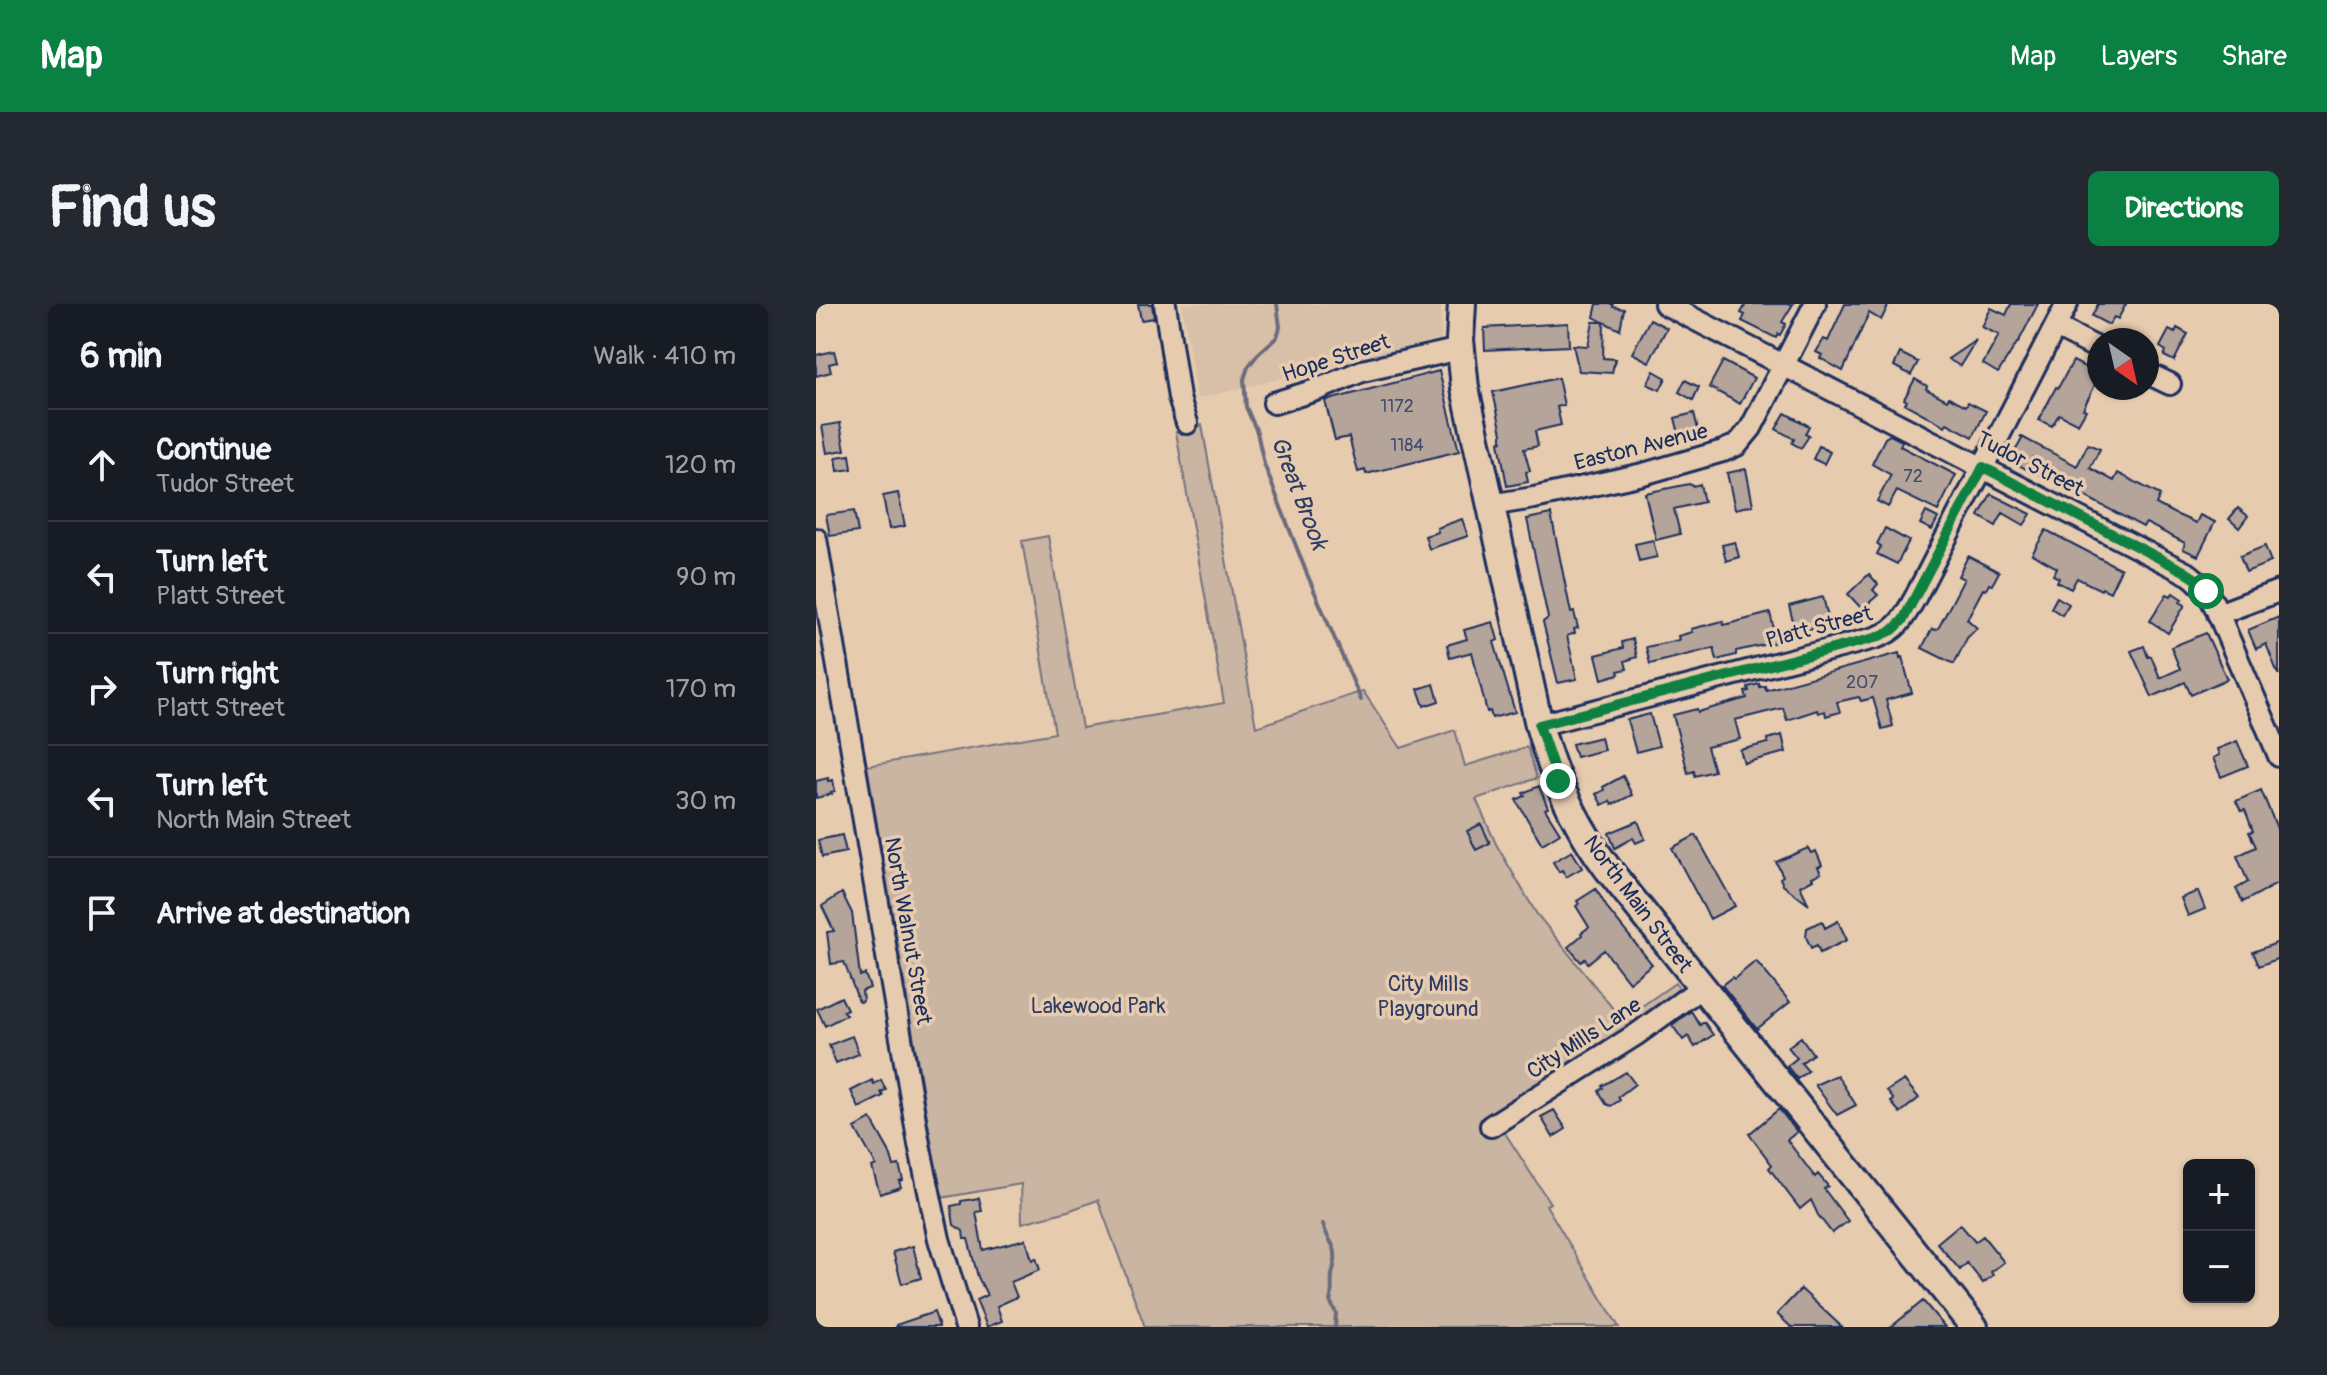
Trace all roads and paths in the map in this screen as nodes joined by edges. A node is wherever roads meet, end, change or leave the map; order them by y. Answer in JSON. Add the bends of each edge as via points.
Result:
{"nodes":[{"id":1,"x":1165,"y":304,"type":"edge"},
{"id":2,"x":1462,"y":304,"type":"edge"},
{"id":3,"x":1665,"y":304,"type":"edge"},
{"id":4,"x":1815,"y":304,"type":"edge"},
{"id":5,"x":2067,"y":304,"type":"edge"},
{"id":6,"x":2056,"y":327,"type":"junction"},
{"id":7,"x":2087,"y":343,"type":"edge"},
{"id":8,"x":1460,"y":349,"type":"junction"},
{"id":9,"x":1783,"y":365,"type":"junction"},
{"id":10,"x":2159,"y":379,"type":"edge"},
{"id":11,"x":2170,"y":384,"type":"dead end"},
{"id":12,"x":1274,"y":403,"type":"dead end"},
{"id":13,"x":1187,"y":423,"type":"dead end"},
{"id":14,"x":1983,"y":467,"type":"junction"},
{"id":15,"x":1490,"y":505,"type":"junction"},
{"id":16,"x":816,"y":539,"type":"edge"},
{"id":17,"x":2279,"y":591,"type":"edge"},
{"id":18,"x":2218,"y":614,"type":"junction"},
{"id":19,"x":1539,"y":725,"type":"junction"},
{"id":20,"x":2279,"y":756,"type":"edge"},
{"id":21,"x":1702,"y":987,"type":"junction"},
{"id":22,"x":1491,"y":1126,"type":"dead end"},
{"id":23,"x":966,"y":1327,"type":"edge"},
{"id":24,"x":1974,"y":1327,"type":"edge"}],
"edges":[{"from":1,"to":13,"type":"street"},
{"from":2,"to":8,"type":"main road","name":"North Main Street"},
{"from":3,"to":9,"type":"street","name":"Tudor Street"},
{"from":4,"to":9,"type":"street","name":"Easton Avenue"},
{"from":5,"to":6,"type":"street","name":"Platt Street"},
{"from":6,"to":7,"type":"street"},
{"from":6,"to":14,"type":"street","name":"Platt Street"},
{"from":8,"to":12,"type":"street","name":"Hope Street","via":[[1362,371]]},
{"from":8,"to":15,"type":"main road","name":"North Main Street"},
{"from":9,"to":14,"type":"street","name":"Tudor Street"},
{"from":9,"to":15,"type":"street","name":"Easton Avenue","via":[[1751,428],[1732,448],[1643,474]]},
{"from":10,"to":11,"type":"street"},
{"from":14,"to":18,"type":"street","name":"Tudor Street","via":[[2190,575]]},
{"from":14,"to":19,"type":"street","name":"Platt Street","via":[[1893,630]]},
{"from":15,"to":19,"type":"main road","name":"North Main Street"},
{"from":16,"to":23,"type":"street","name":"North Walnut Street","via":[[922,1159]]},
{"from":17,"to":18,"type":"street"},
{"from":18,"to":20,"type":"street","name":"Tudor Street"},
{"from":19,"to":21,"type":"main road","name":"North Main Street","via":[[1558,781],[1588,841]]},
{"from":21,"to":22,"type":"street","name":"City Mills Lane"},
{"from":21,"to":24,"type":"main road","name":"North Main Street"}]}
